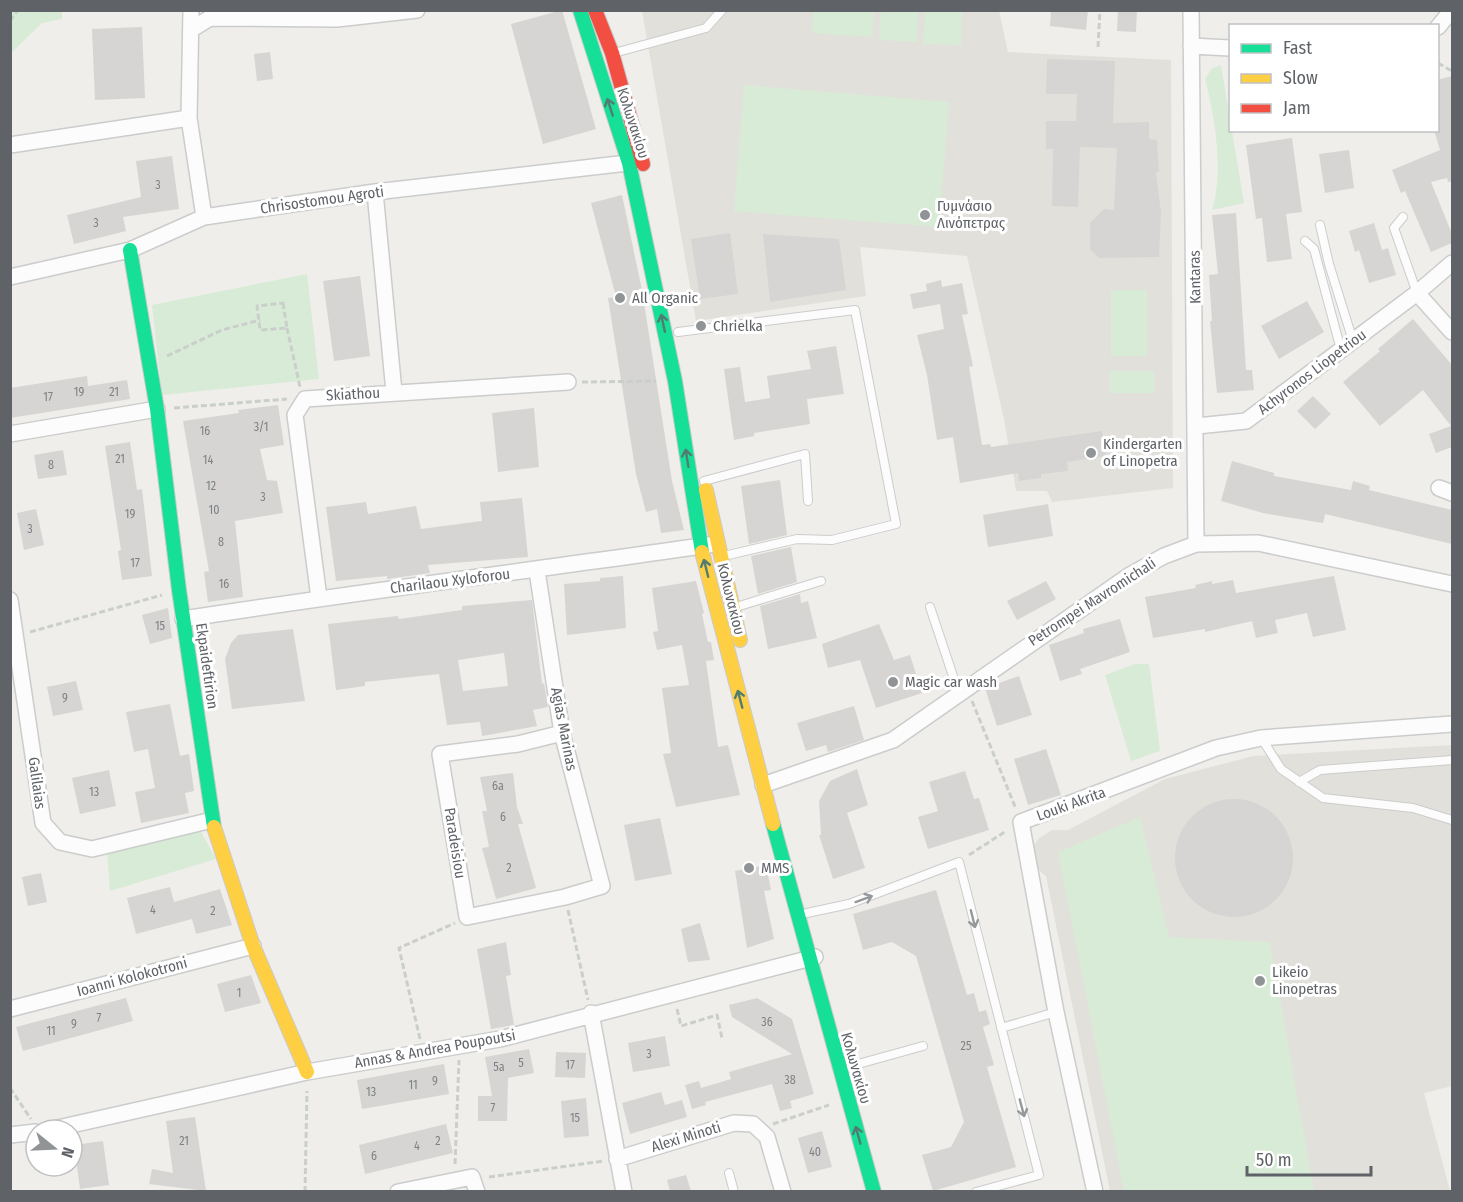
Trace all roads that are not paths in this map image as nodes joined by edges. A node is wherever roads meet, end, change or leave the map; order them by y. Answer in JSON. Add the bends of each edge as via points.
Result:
{"nodes":[{"id":1,"x":191,"y":10,"type":"edge"},
{"id":2,"x":417,"y":10,"type":"edge"},
{"id":3,"x":580,"y":10,"type":"edge"},
{"id":4,"x":722,"y":10,"type":"edge"},
{"id":5,"x":1191,"y":10,"type":"edge"},
{"id":6,"x":1452,"y":10,"type":"edge"},
{"id":7,"x":601,"y":13,"type":"edge"},
{"id":8,"x":1439,"y":25,"type":"edge"},
{"id":9,"x":192,"y":28,"type":"junction"},
{"id":10,"x":1191,"y":46,"type":"junction"},
{"id":11,"x":1229,"y":48,"type":"edge"},
{"id":12,"x":612,"y":53,"type":"junction"},
{"id":13,"x":189,"y":118,"type":"junction"},
{"id":14,"x":10,"y":145,"type":"edge"},
{"id":15,"x":636,"y":162,"type":"junction"},
{"id":16,"x":375,"y":192,"type":"junction"},
{"id":17,"x":204,"y":217,"type":"junction"},
{"id":18,"x":1403,"y":217,"type":"dead end"},
{"id":19,"x":1320,"y":225,"type":"dead end"},
{"id":20,"x":1305,"y":241,"type":"dead end"},
{"id":21,"x":130,"y":250,"type":"junction"},
{"id":22,"x":1452,"y":263,"type":"edge"},
{"id":23,"x":10,"y":277,"type":"edge"},
{"id":24,"x":1417,"y":293,"type":"junction"},
{"id":25,"x":678,"y":332,"type":"junction"},
{"id":26,"x":1452,"y":332,"type":"edge"},
{"id":27,"x":1347,"y":345,"type":"junction"},
{"id":28,"x":568,"y":382,"type":"road end"},
{"id":29,"x":394,"y":392,"type":"junction"},
{"id":30,"x":157,"y":409,"type":"junction"},
{"id":31,"x":1197,"y":426,"type":"junction"},
{"id":32,"x":10,"y":434,"type":"edge"},
{"id":33,"x":704,"y":481,"type":"junction"},
{"id":34,"x":808,"y":501,"type":"dead end"},
{"id":35,"x":1196,"y":544,"type":"junction"},
{"id":36,"x":701,"y":546,"type":"junction"},
{"id":37,"x":719,"y":550,"type":"junction"},
{"id":38,"x":537,"y":571,"type":"junction"},
{"id":39,"x":821,"y":581,"type":"dead end"},
{"id":40,"x":1452,"y":584,"type":"edge"},
{"id":41,"x":319,"y":597,"type":"junction"},
{"id":42,"x":10,"y":600,"type":"edge"},
{"id":43,"x":930,"y":607,"type":"dead end"},
{"id":44,"x":733,"y":608,"type":"junction"},
{"id":45,"x":183,"y":619,"type":"junction"},
{"id":46,"x":744,"y":654,"type":"dead end"},
{"id":47,"x":750,"y":677,"type":"dead end"},
{"id":48,"x":963,"y":692,"type":"junction"},
{"id":49,"x":1452,"y":724,"type":"edge"},
{"id":50,"x":562,"y":733,"type":"junction"},
{"id":51,"x":1261,"y":738,"type":"junction"},
{"id":52,"x":1452,"y":760,"type":"edge"},
{"id":53,"x":1299,"y":782,"type":"junction"},
{"id":54,"x":769,"y":783,"type":"junction"},
{"id":55,"x":212,"y":820,"type":"junction"},
{"id":56,"x":1452,"y":820,"type":"edge"},
{"id":57,"x":565,"y":897,"type":"joint"},
{"id":58,"x":807,"y":913,"type":"junction"},
{"id":59,"x":253,"y":946,"type":"junction"},
{"id":60,"x":813,"y":958,"type":"junction"},
{"id":61,"x":10,"y":1009,"type":"edge"},
{"id":62,"x":1056,"y":1012,"type":"junction"},
{"id":63,"x":591,"y":1014,"type":"junction"},
{"id":64,"x":1001,"y":1028,"type":"junction"},
{"id":65,"x":923,"y":1047,"type":"dead end"},
{"id":66,"x":851,"y":1066,"type":"junction"},
{"id":67,"x":307,"y":1072,"type":"junction"},
{"id":68,"x":84,"y":1122,"type":"edge"},
{"id":69,"x":617,"y":1159,"type":"junction"},
{"id":70,"x":729,"y":1173,"type":"dead end"},
{"id":71,"x":474,"y":1184,"type":"edge"},
{"id":72,"x":398,"y":1191,"type":"edge"},
{"id":73,"x":624,"y":1191,"type":"edge"},
{"id":74,"x":734,"y":1191,"type":"edge"},
{"id":75,"x":783,"y":1191,"type":"edge"},
{"id":76,"x":874,"y":1191,"type":"edge"},
{"id":77,"x":888,"y":1191,"type":"edge"},
{"id":78,"x":976,"y":1191,"type":"edge"},
{"id":79,"x":1095,"y":1191,"type":"edge"}],
"edges":[{"from":1,"to":9,"type":"street"},
{"from":2,"to":9,"type":"street","via":[[337,19],[210,18]]},
{"from":15,"to":3,"type":"main road","name":"Κολωνακίου","one_way":true},
{"from":4,"to":12,"type":"lane","via":[[706,28]]},
{"from":5,"to":10,"type":"street","name":"Kantaras"},
{"from":6,"to":8,"type":"street"},
{"from":7,"to":12,"type":"main road","name":"Κολωνακίου"},
{"from":9,"to":13,"type":"street"},
{"from":10,"to":11,"type":"street"},
{"from":10,"to":31,"type":"street","name":"Kantaras"},
{"from":12,"to":15,"type":"main road","name":"Κολωνακίου"},
{"from":13,"to":14,"type":"street"},
{"from":13,"to":17,"type":"street"},
{"from":15,"to":16,"type":"street","name":"Chrisostomou Agroti"},
{"from":15,"to":25,"type":"main road","name":"Κολωνακίου"},
{"from":36,"to":15,"type":"main road","name":"Κολωνακίου","one_way":true},
{"from":16,"to":17,"type":"street","name":"Chrisostomou Agroti"},
{"from":16,"to":29,"type":"street"},
{"from":17,"to":21,"type":"street","name":"Chrisostomou Agroti"},
{"from":18,"to":24,"type":"lane","via":[[1394,228]]},
{"from":19,"to":27,"type":"lane"},
{"from":20,"to":27,"type":"lane","via":[[1314,249]]},
{"from":21,"to":23,"type":"street","name":"Chrisostomou Agroti"},
{"from":21,"to":30,"type":"main road","name":"Ekpaideftirion"},
{"from":22,"to":24,"type":"street","name":"Achyronos Liopetriou"},
{"from":24,"to":26,"type":"street"},
{"from":24,"to":27,"type":"street","name":"Achyronos Liopetriou"},
{"from":25,"to":33,"type":"main road","name":"Κολωνακίου"},
{"from":25,"to":37,"type":"lane","via":[[855,310],[896,524],[832,540],[796,539]]},
{"from":27,"to":31,"type":"street","name":"Achyronos Liopetriou","via":[[1246,421]]},
{"from":28,"to":29,"type":"street","name":"Skiathou"},
{"from":29,"to":41,"type":"street","name":"Skiathou","via":[[305,399],[295,415]]},
{"from":30,"to":32,"type":"street"},
{"from":30,"to":45,"type":"main road","name":"Ekpaideftirion"},
{"from":31,"to":35,"type":"street","name":"Kantaras"},
{"from":33,"to":34,"type":"lane","via":[[805,454]]},
{"from":33,"to":37,"type":"main road","name":"Κολωνακίου"},
{"from":35,"to":40,"type":"street","name":"Petrompei Mavromichali","via":[[1258,543]]},
{"from":35,"to":48,"type":"street","name":"Petrompei Mavromichali","via":[[1135,571]]},
{"from":36,"to":37,"type":"street","name":"Charilaou Xyloforou"},
{"from":36,"to":38,"type":"street","name":"Charilaou Xyloforou"},
{"from":54,"to":36,"type":"main road","name":"Κολωνακίου","one_way":true},
{"from":37,"to":44,"type":"main road","name":"Κολωνακίου"},
{"from":38,"to":41,"type":"street","name":"Charilaou Xyloforou"},
{"from":38,"to":50,"type":"street","name":"Agias Marinas"},
{"from":39,"to":44,"type":"lane"},
{"from":41,"to":45,"type":"street","name":"Charilaou Xyloforou"},
{"from":42,"to":55,"type":"street","name":"Galilaias","via":[[43,823],[60,842],[92,849]]},
{"from":43,"to":48,"type":"lane"},
{"from":44,"to":46,"type":"main road","name":"Κολωνακίου"},
{"from":45,"to":55,"type":"main road","name":"Ekpaideftirion"},
{"from":47,"to":54,"type":"main road","name":"Κολωνακίου"},
{"from":48,"to":54,"type":"street","name":"Petrompei Mavromichali","via":[[893,740]]},
{"from":49,"to":51,"type":"street","name":"Louki Akrita"},
{"from":50,"to":57,"type":"street","name":"Agias Marinas","via":[[602,886]]},
{"from":50,"to":57,"type":"street","name":"Paradeisiou","via":[[518,744],[440,754],[467,917]]},
{"from":51,"to":53,"type":"lane","via":[[1281,769]]},
{"from":51,"to":62,"type":"street","name":"Louki Akrita","via":[[1216,748],[1021,822]]},
{"from":52,"to":53,"type":"lane","via":[[1320,770]]},
{"from":53,"to":56,"type":"lane","via":[[1323,798],[1413,808]]},
{"from":54,"to":58,"type":"main road","name":"Κολωνακίου"},
{"from":54,"to":60,"type":"main road","name":"Κολωνακίου"},
{"from":55,"to":59,"type":"main road","name":"Ekpaideftirion"},
{"from":58,"to":60,"type":"main road","name":"Κολωνακίου"},
{"from":58,"to":64,"type":"lane","one_way":true,"via":[[849,904],[959,862]]},
{"from":59,"to":61,"type":"street","name":"Ioanni Kolokotroni"},
{"from":59,"to":67,"type":"main road","name":"Ekpaideftirion"},
{"from":60,"to":63,"type":"street","name":"Annas & Andrea Poupoutsi"},
{"from":60,"to":66,"type":"main road","name":"Κολωνακίου"},
{"from":76,"to":60,"type":"main road","name":"Κολωνακίου","one_way":true},
{"from":62,"to":64,"type":"lane"},
{"from":62,"to":79,"type":"street","name":"Louki Akrita"},
{"from":63,"to":67,"type":"street","name":"Annas & Andrea Poupoutsi","via":[[500,1039]]},
{"from":63,"to":69,"type":"street"},
{"from":64,"to":78,"type":"lane","one_way":true,"via":[[1039,1175]]},
{"from":65,"to":66,"type":"lane"},
{"from":66,"to":77,"type":"main road","name":"Κολωνακίου"},
{"from":67,"to":68,"type":"street","name":"Annas & Andrea Poupoutsi"},
{"from":69,"to":73,"type":"street"},
{"from":69,"to":75,"type":"street","name":"Alexi Minoti","via":[[734,1123],[753,1124],[767,1137]]},
{"from":70,"to":74,"type":"lane"},
{"from":71,"to":72,"type":"street","via":[[454,1181]]}]}
